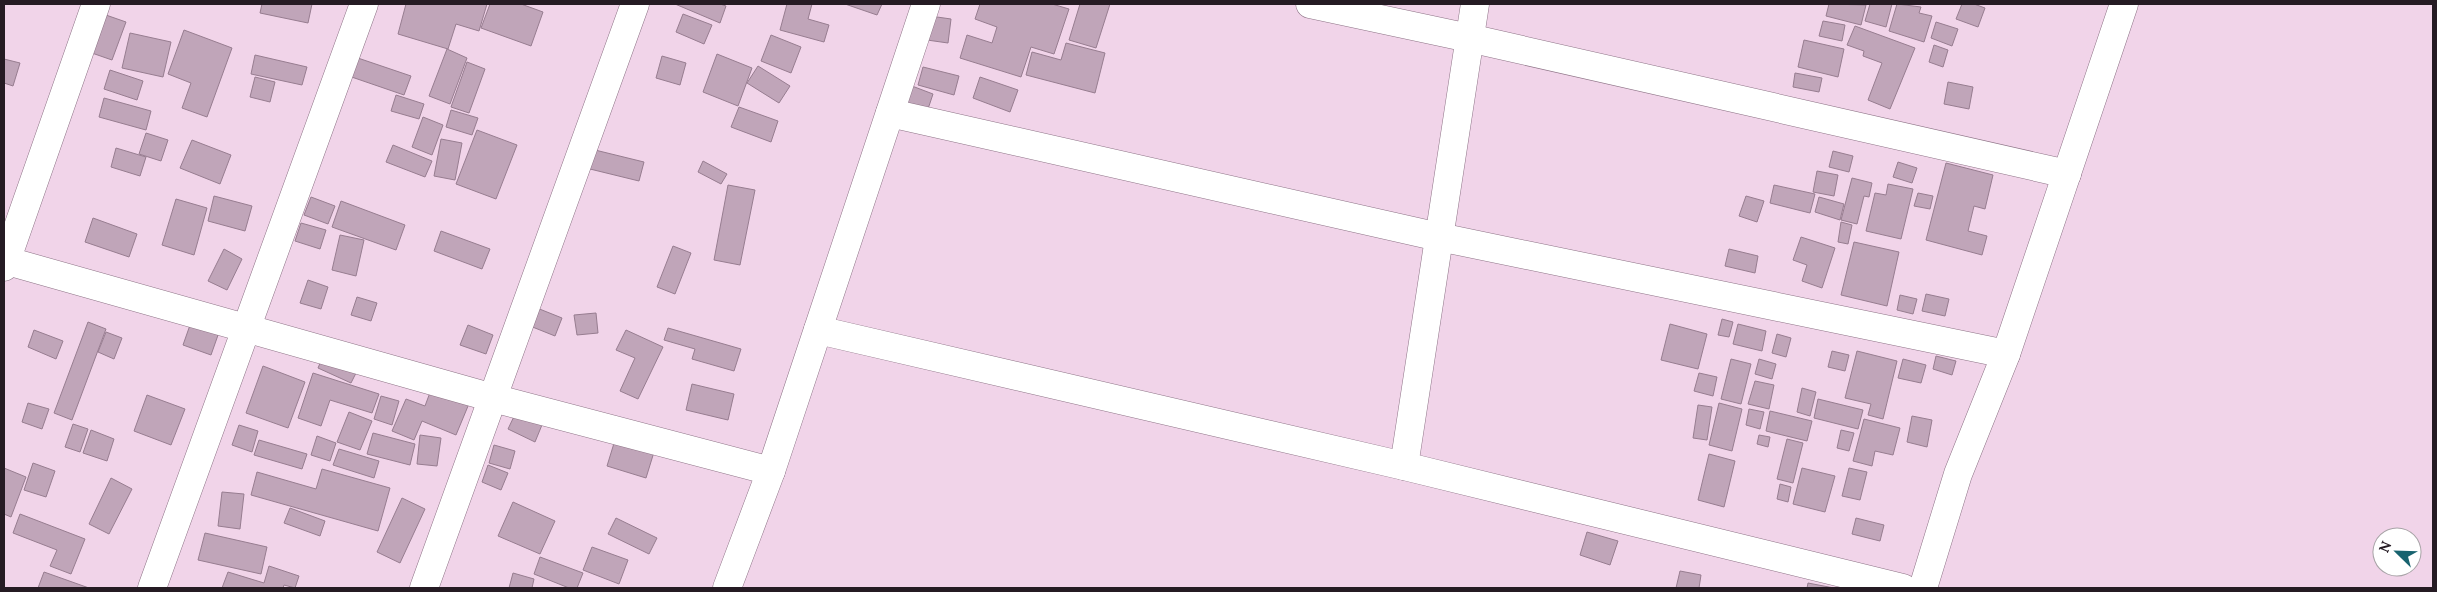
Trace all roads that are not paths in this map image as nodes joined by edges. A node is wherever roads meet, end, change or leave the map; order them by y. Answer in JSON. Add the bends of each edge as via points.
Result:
{"nodes":[{"id":1,"x":96,"y":4,"type":"edge"},
{"id":2,"x":364,"y":4,"type":"edge"},
{"id":3,"x":635,"y":4,"type":"edge"},
{"id":4,"x":926,"y":4,"type":"edge"},
{"id":5,"x":1310,"y":4,"type":"edge"},
{"id":6,"x":1475,"y":4,"type":"edge"},
{"id":7,"x":2124,"y":4,"type":"edge"},
{"id":8,"x":1470,"y":38,"type":"junction"},
{"id":9,"x":890,"y":113,"type":"junction"},
{"id":10,"x":2067,"y":174,"type":"junction"},
{"id":11,"x":1439,"y":237,"type":"junction"},
{"id":12,"x":4,"y":262,"type":"edge"},
{"id":13,"x":247,"y":327,"type":"junction"},
{"id":14,"x":818,"y":330,"type":"junction"},
{"id":15,"x":2006,"y":354,"type":"junction"},
{"id":16,"x":493,"y":398,"type":"junction"},
{"id":17,"x":1404,"y":466,"type":"junction"},
{"id":18,"x":771,"y":471,"type":"junction"},
{"id":19,"x":152,"y":588,"type":"edge"},
{"id":20,"x":424,"y":588,"type":"edge"},
{"id":21,"x":728,"y":588,"type":"edge"},
{"id":22,"x":1902,"y":588,"type":"edge"},
{"id":23,"x":1922,"y":588,"type":"edge"}],
"edges":[{"from":1,"to":12,"type":"street"},
{"from":2,"to":13,"type":"street"},
{"from":3,"to":16,"type":"street"},
{"from":4,"to":9,"type":"street"},
{"from":5,"to":8,"type":"street"},
{"from":6,"to":8,"type":"street"},
{"from":7,"to":10,"type":"street"},
{"from":8,"to":10,"type":"street"},
{"from":8,"to":11,"type":"street"},
{"from":9,"to":11,"type":"street"},
{"from":9,"to":14,"type":"street"},
{"from":10,"to":15,"type":"street"},
{"from":11,"to":15,"type":"street"},
{"from":11,"to":17,"type":"street"},
{"from":12,"to":13,"type":"street"},
{"from":13,"to":16,"type":"street"},
{"from":13,"to":19,"type":"street"},
{"from":14,"to":17,"type":"street"},
{"from":14,"to":18,"type":"street"},
{"from":15,"to":23,"type":"street","via":[[1958,474]]},
{"from":16,"to":18,"type":"street"},
{"from":16,"to":20,"type":"street"},
{"from":17,"to":22,"type":"street"},
{"from":18,"to":21,"type":"street"}]}
